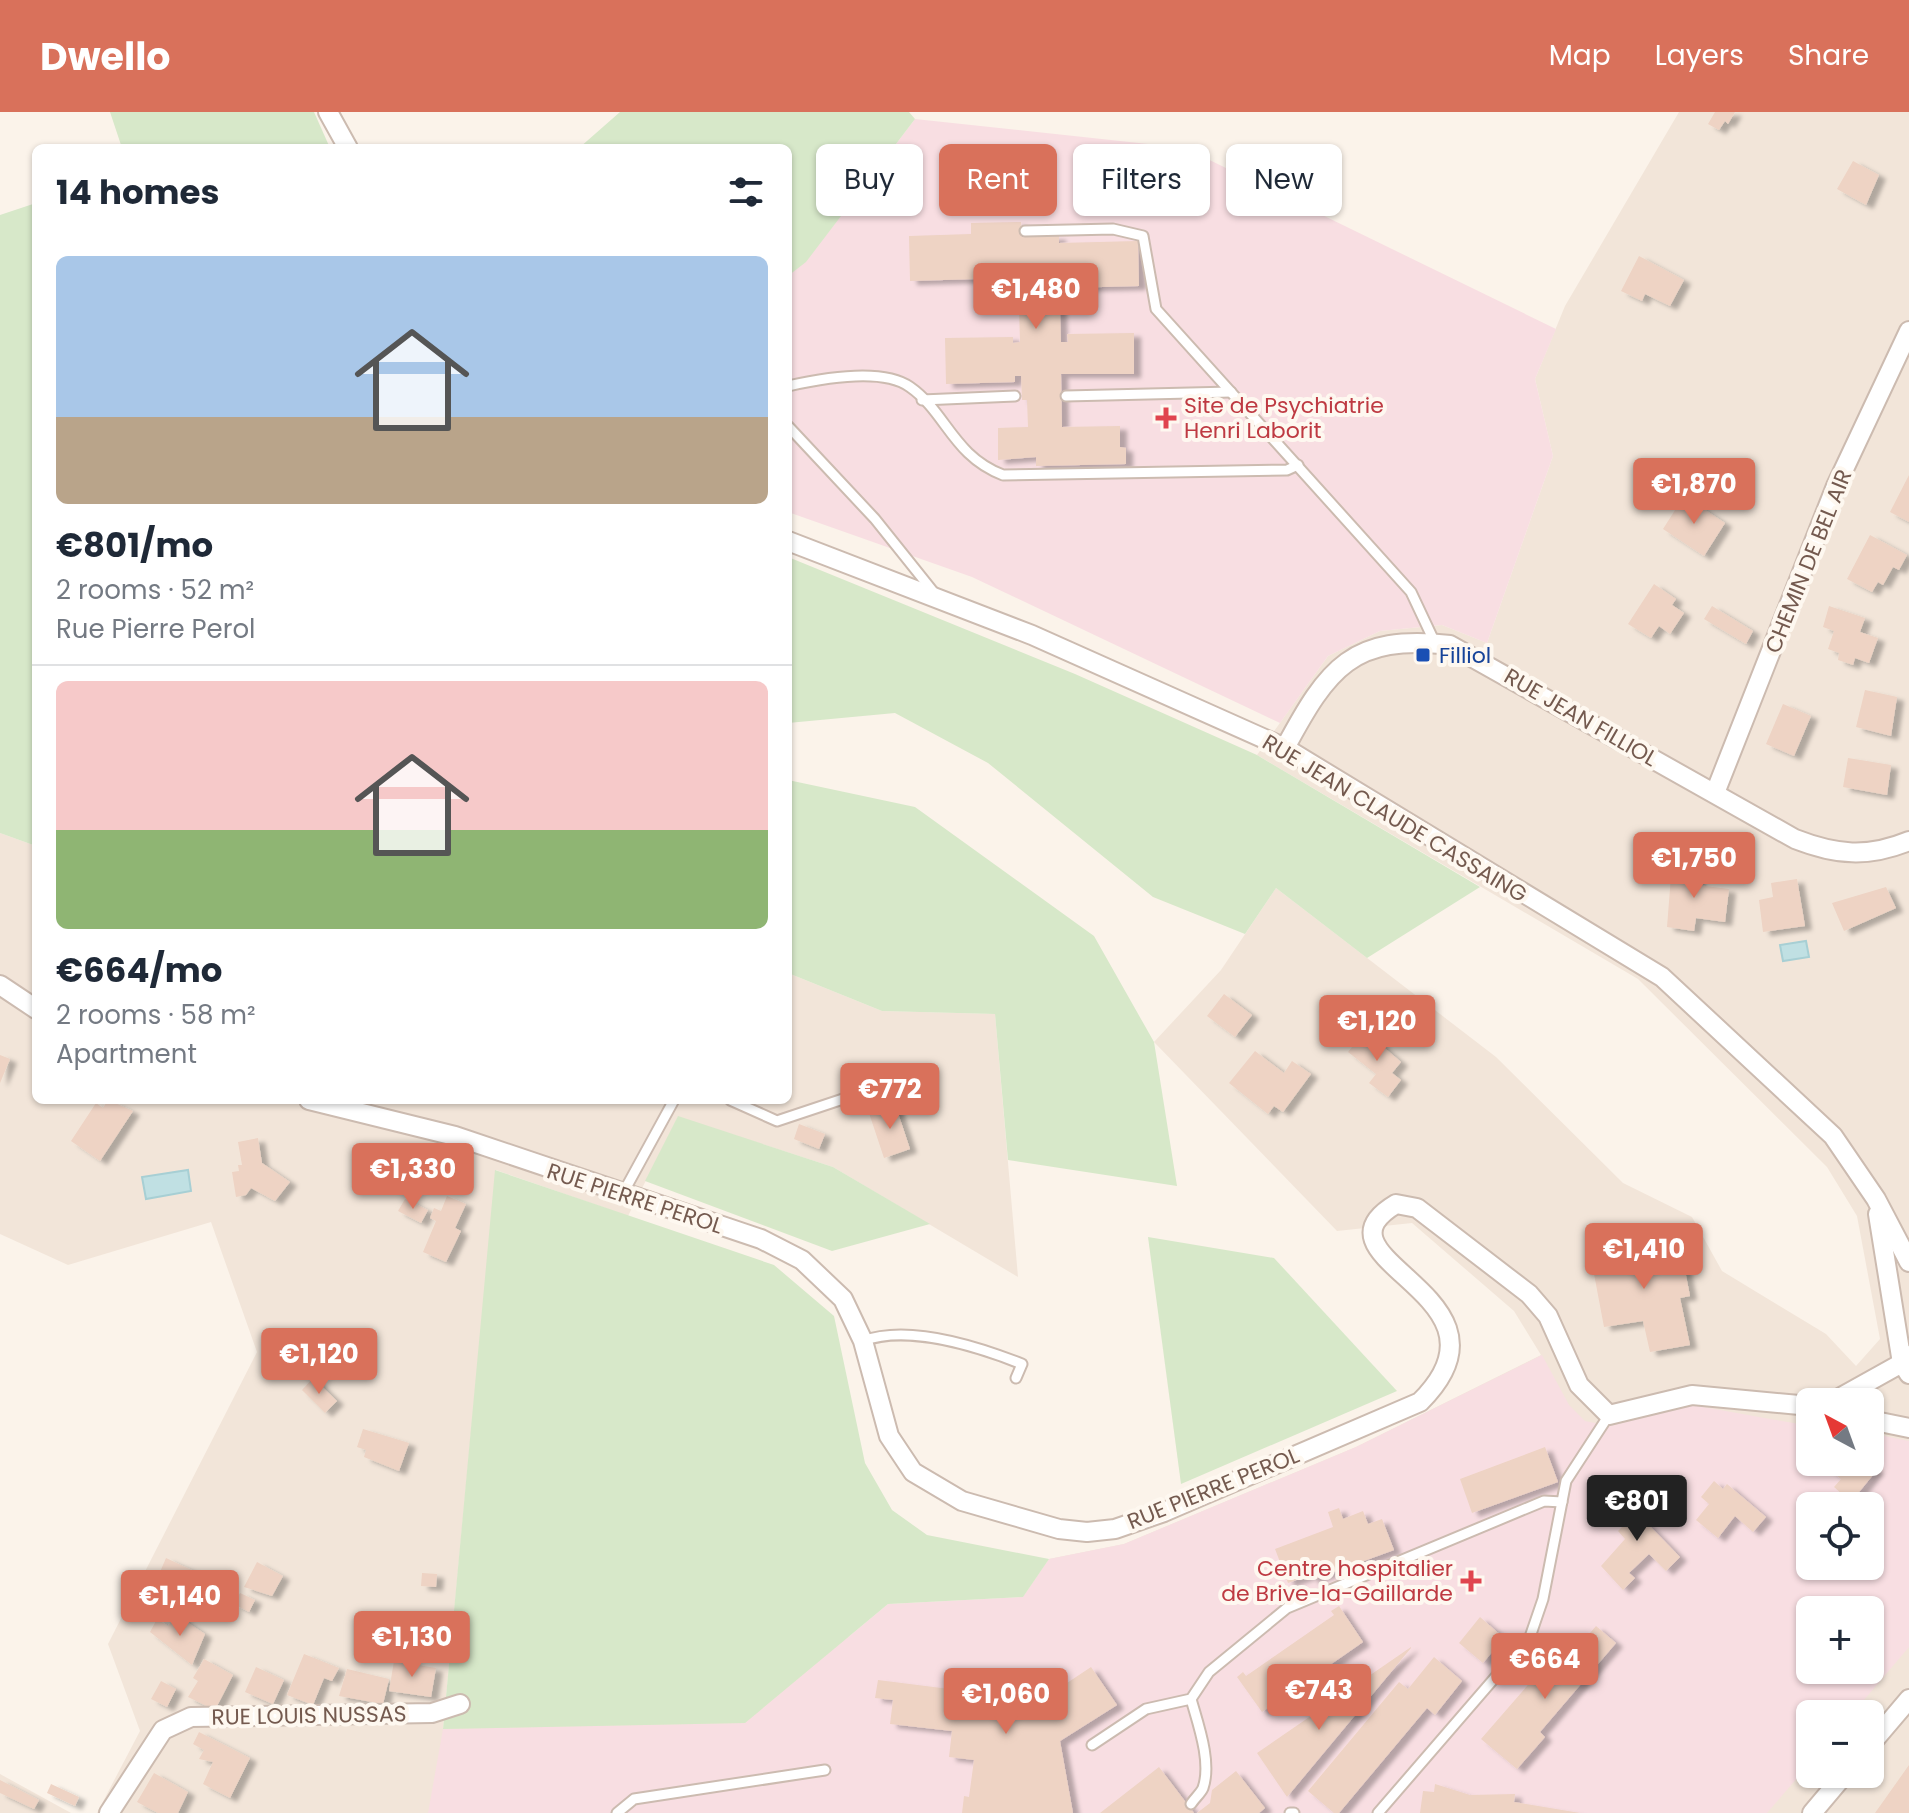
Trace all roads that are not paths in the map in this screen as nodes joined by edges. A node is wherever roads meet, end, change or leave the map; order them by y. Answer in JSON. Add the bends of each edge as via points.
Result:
{"nodes":[{"id":1,"x":328,"y":112,"type":"edge"},
{"id":2,"x":346,"y":144,"type":"edge"},
{"id":3,"x":1025,"y":231,"type":"dead end"},
{"id":4,"x":1909,"y":331,"type":"edge"},
{"id":5,"x":792,"y":385,"type":"edge"},
{"id":6,"x":1231,"y":392,"type":"junction"},
{"id":7,"x":1015,"y":396,"type":"dead end"},
{"id":8,"x":1066,"y":396,"type":"dead end"},
{"id":9,"x":922,"y":400,"type":"junction"},
{"id":10,"x":792,"y":430,"type":"edge"},
{"id":11,"x":1298,"y":465,"type":"junction"},
{"id":12,"x":792,"y":543,"type":"edge"},
{"id":13,"x":940,"y":600,"type":"junction"},
{"id":14,"x":1435,"y":643,"type":"junction"},
{"id":15,"x":1285,"y":748,"type":"junction"},
{"id":16,"x":1715,"y":793,"type":"junction"},
{"id":17,"x":1909,"y":841,"type":"edge"},
{"id":18,"x":0,"y":985,"type":"edge"},
{"id":19,"x":32,"y":1006,"type":"edge"},
{"id":20,"x":861,"y":1093,"type":"dead end"},
{"id":21,"x":325,"y":1104,"type":"edge"},
{"id":22,"x":672,"y":1104,"type":"edge"},
{"id":23,"x":739,"y":1104,"type":"edge"},
{"id":24,"x":622,"y":1195,"type":"junction"},
{"id":25,"x":1876,"y":1199,"type":"junction"},
{"id":26,"x":1909,"y":1262,"type":"edge"},
{"id":27,"x":863,"y":1341,"type":"junction"},
{"id":28,"x":1907,"y":1363,"type":"edge"},
{"id":29,"x":1016,"y":1378,"type":"dead end"},
{"id":30,"x":1859,"y":1388,"type":"edge"},
{"id":31,"x":1796,"y":1405,"type":"edge"},
{"id":32,"x":1609,"y":1415,"type":"junction"},
{"id":33,"x":1884,"y":1423,"type":"edge"},
{"id":34,"x":1909,"y":1428,"type":"edge"},
{"id":35,"x":1562,"y":1502,"type":"junction"},
{"id":36,"x":1191,"y":1699,"type":"junction"},
{"id":37,"x":1909,"y":1699,"type":"edge"},
{"id":38,"x":460,"y":1704,"type":"dead end"},
{"id":39,"x":1884,"y":1728,"type":"edge"},
{"id":40,"x":1092,"y":1745,"type":"dead end"},
{"id":41,"x":825,"y":1770,"type":"dead end"},
{"id":42,"x":1834,"y":1788,"type":"edge"},
{"id":43,"x":1191,"y":1804,"type":"dead end"},
{"id":44,"x":109,"y":1813,"type":"edge"},
{"id":45,"x":617,"y":1813,"type":"edge"},
{"id":46,"x":1378,"y":1813,"type":"edge"},
{"id":47,"x":1813,"y":1813,"type":"edge"}],
"edges":[{"from":1,"to":2,"type":"street"},
{"from":3,"to":6,"type":"lane","via":[[1113,229],[1143,236],[1156,309]]},
{"from":4,"to":16,"type":"street","name":"CHEMIN DE BEL AIR","via":[[1836,486]]},
{"from":5,"to":9,"type":"lane","via":[[835,377],[887,379],[911,388]]},
{"from":6,"to":8,"type":"lane"},
{"from":6,"to":11,"type":"lane"},
{"from":7,"to":9,"type":"lane"},
{"from":9,"to":11,"type":"lane","via":[[965,451],[1003,475],[1287,470]]},
{"from":10,"to":13,"type":"lane","via":[[875,519]]},
{"from":11,"to":14,"type":"lane","via":[[1411,592]]},
{"from":12,"to":13,"type":"street","name":"RUE JEAN CLAUDE CASSAING"},
{"from":13,"to":15,"type":"street","name":"RUE JEAN CLAUDE CASSAING","via":[[1032,635]]},
{"from":14,"to":15,"type":"street","name":"RUE JEAN FILLIOL","via":[[1409,640],[1372,648],[1347,661],[1310,702]]},
{"from":14,"to":16,"type":"street","name":"RUE JEAN FILLIOL","via":[[1490,665]]},
{"from":15,"to":25,"type":"street","name":"RUE JEAN CLAUDE CASSAING","via":[[1662,977],[1833,1136]]},
{"from":16,"to":17,"type":"street","name":"RUE JEAN FILLIOL","via":[[1795,839],[1831,853],[1868,854]]},
{"from":18,"to":19,"type":"street"},
{"from":20,"to":23,"type":"lane","via":[[777,1121]]},
{"from":21,"to":24,"type":"street","name":"RUE PIERRE PEROL","via":[[455,1136]]},
{"from":22,"to":24,"type":"lane"},
{"from":24,"to":27,"type":"street","name":"RUE PIERRE PEROL","via":[[761,1239],[802,1260],[843,1299]]},
{"from":25,"to":26,"type":"street","name":"RUE JEAN CLAUDE CASSAING"},
{"from":25,"to":28,"type":"street","name":"RUE JEAN CLAUDE CASSAING"},
{"from":27,"to":29,"type":"lane","via":[[922,1338],[974,1345],[1022,1364]]},
{"from":27,"to":32,"type":"street","name":"RUE PIERRE PEROL","via":[[889,1436],[913,1472],[962,1501],[1032,1522],[1087,1532],[1115,1529],[1420,1402],[1437,1385],[1450,1361],[1448,1323],[1373,1242],[1372,1225],[1396,1204],[1417,1208],[1529,1294],[1548,1316],[1579,1385]]},
{"from":28,"to":30,"type":"street","name":"RUE JEAN CLAUDE CASSAING"},
{"from":31,"to":32,"type":"street","via":[[1692,1395]]},
{"from":32,"to":35,"type":"lane","via":[[1566,1481]]},
{"from":33,"to":34,"type":"street"},
{"from":35,"to":36,"type":"lane","via":[[1530,1506],[1287,1608],[1209,1672]]},
{"from":35,"to":46,"type":"lane","via":[[1530,1637]]},
{"from":36,"to":40,"type":"lane","via":[[1146,1709]]},
{"from":36,"to":43,"type":"lane","via":[[1204,1769],[1203,1789]]},
{"from":37,"to":39,"type":"street"},
{"from":38,"to":44,"type":"street","name":"RUE LOUIS NUSSAS","via":[[432,1713],[191,1717],[163,1730]]},
{"from":41,"to":45,"type":"lane","via":[[634,1799]]},
{"from":42,"to":47,"type":"street"}]}
